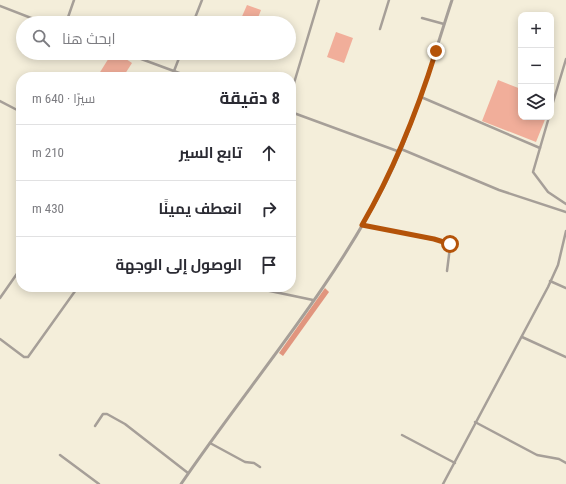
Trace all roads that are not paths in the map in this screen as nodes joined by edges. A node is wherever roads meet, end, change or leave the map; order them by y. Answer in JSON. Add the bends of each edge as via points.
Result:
{"nodes":[{"id":1,"x":74,"y":0,"type":"edge"},
{"id":2,"x":202,"y":0,"type":"edge"},
{"id":3,"x":319,"y":0,"type":"edge"},
{"id":4,"x":389,"y":0,"type":"edge"},
{"id":5,"x":452,"y":0,"type":"edge"},
{"id":6,"x":0,"y":6,"type":"edge"},
{"id":7,"x":26,"y":16,"type":"edge"},
{"id":8,"x":68,"y":16,"type":"edge"},
{"id":9,"x":196,"y":16,"type":"edge"},
{"id":10,"x":422,"y":18,"type":"dead end"},
{"id":11,"x":444,"y":24,"type":"junction"},
{"id":12,"x":380,"y":30,"type":"dead end"},
{"id":13,"x":566,"y":59,"type":"edge"},
{"id":14,"x":145,"y":60,"type":"edge"},
{"id":15,"x":178,"y":60,"type":"edge"},
{"id":16,"x":174,"y":71,"type":"joint"},
{"id":17,"x":296,"y":76,"type":"edge"},
{"id":18,"x":421,"y":97,"type":"junction"},
{"id":19,"x":554,"y":99,"type":"edge"},
{"id":20,"x":0,"y":102,"type":"edge"},
{"id":21,"x":16,"y":110,"type":"edge"},
{"id":22,"x":296,"y":114,"type":"edge"},
{"id":23,"x":548,"y":120,"type":"edge"},
{"id":24,"x":540,"y":148,"type":"junction"},
{"id":25,"x":401,"y":151,"type":"junction"},
{"id":26,"x":566,"y":204,"type":"edge"},
{"id":27,"x":566,"y":212,"type":"edge"},
{"id":28,"x":362,"y":225,"type":"junction"},
{"id":29,"x":566,"y":231,"type":"edge"},
{"id":30,"x":447,"y":271,"type":"dead end"},
{"id":31,"x":16,"y":275,"type":"edge"},
{"id":32,"x":550,"y":281,"type":"junction"},
{"id":33,"x":566,"y":288,"type":"edge"},
{"id":34,"x":74,"y":292,"type":"edge"},
{"id":35,"x":275,"y":292,"type":"edge"},
{"id":36,"x":0,"y":298,"type":"edge"},
{"id":37,"x":313,"y":300,"type":"junction"},
{"id":38,"x":522,"y":337,"type":"junction"},
{"id":39,"x":0,"y":339,"type":"edge"},
{"id":40,"x":566,"y":357,"type":"edge"},
{"id":41,"x":475,"y":422,"type":"junction"},
{"id":42,"x":95,"y":426,"type":"dead end"},
{"id":43,"x":402,"y":435,"type":"dead end"},
{"id":44,"x":210,"y":444,"type":"junction"},
{"id":45,"x":60,"y":455,"type":"dead end"},
{"id":46,"x":455,"y":463,"type":"junction"},
{"id":47,"x":566,"y":463,"type":"edge"},
{"id":48,"x":260,"y":466,"type":"dead end"},
{"id":49,"x":188,"y":473,"type":"junction"},
{"id":50,"x":99,"y":484,"type":"edge"},
{"id":51,"x":181,"y":484,"type":"edge"},
{"id":52,"x":443,"y":484,"type":"edge"}],
"edges":[{"from":1,"to":8,"type":"street"},
{"from":2,"to":9,"type":"street"},
{"from":3,"to":17,"type":"street"},
{"from":4,"to":12,"type":"street"},
{"from":5,"to":11,"type":"street"},
{"from":6,"to":7,"type":"street"},
{"from":10,"to":11,"type":"street"},
{"from":11,"to":18,"type":"street"},
{"from":13,"to":19,"type":"street"},
{"from":14,"to":16,"type":"street"},
{"from":15,"to":16,"type":"street"},
{"from":18,"to":24,"type":"street"},
{"from":18,"to":25,"type":"street"},
{"from":20,"to":21,"type":"street"},
{"from":22,"to":25,"type":"street"},
{"from":23,"to":24,"type":"street"},
{"from":24,"to":26,"type":"street","via":[[534,175],[548,192]]},
{"from":25,"to":27,"type":"street","via":[[499,190]]},
{"from":25,"to":28,"type":"street"},
{"from":28,"to":30,"type":"street","via":[[449,243]]},
{"from":28,"to":37,"type":"street","via":[[336,270]]},
{"from":29,"to":32,"type":"street","via":[[558,265]]},
{"from":31,"to":36,"type":"street"},
{"from":32,"to":33,"type":"street"},
{"from":32,"to":38,"type":"street"},
{"from":34,"to":39,"type":"street","via":[[28,358],[24,358]]},
{"from":35,"to":37,"type":"street"},
{"from":37,"to":44,"type":"street"},
{"from":38,"to":40,"type":"street"},
{"from":38,"to":41,"type":"street"},
{"from":41,"to":46,"type":"street"},
{"from":41,"to":47,"type":"street","via":[[537,455]]},
{"from":42,"to":49,"type":"street","via":[[103,414],[107,414],[125,424]]},
{"from":43,"to":46,"type":"street"},
{"from":44,"to":48,"type":"street","via":[[245,462]]},
{"from":44,"to":49,"type":"street"},
{"from":45,"to":50,"type":"street"},
{"from":46,"to":52,"type":"street"},
{"from":49,"to":51,"type":"street"}]}
